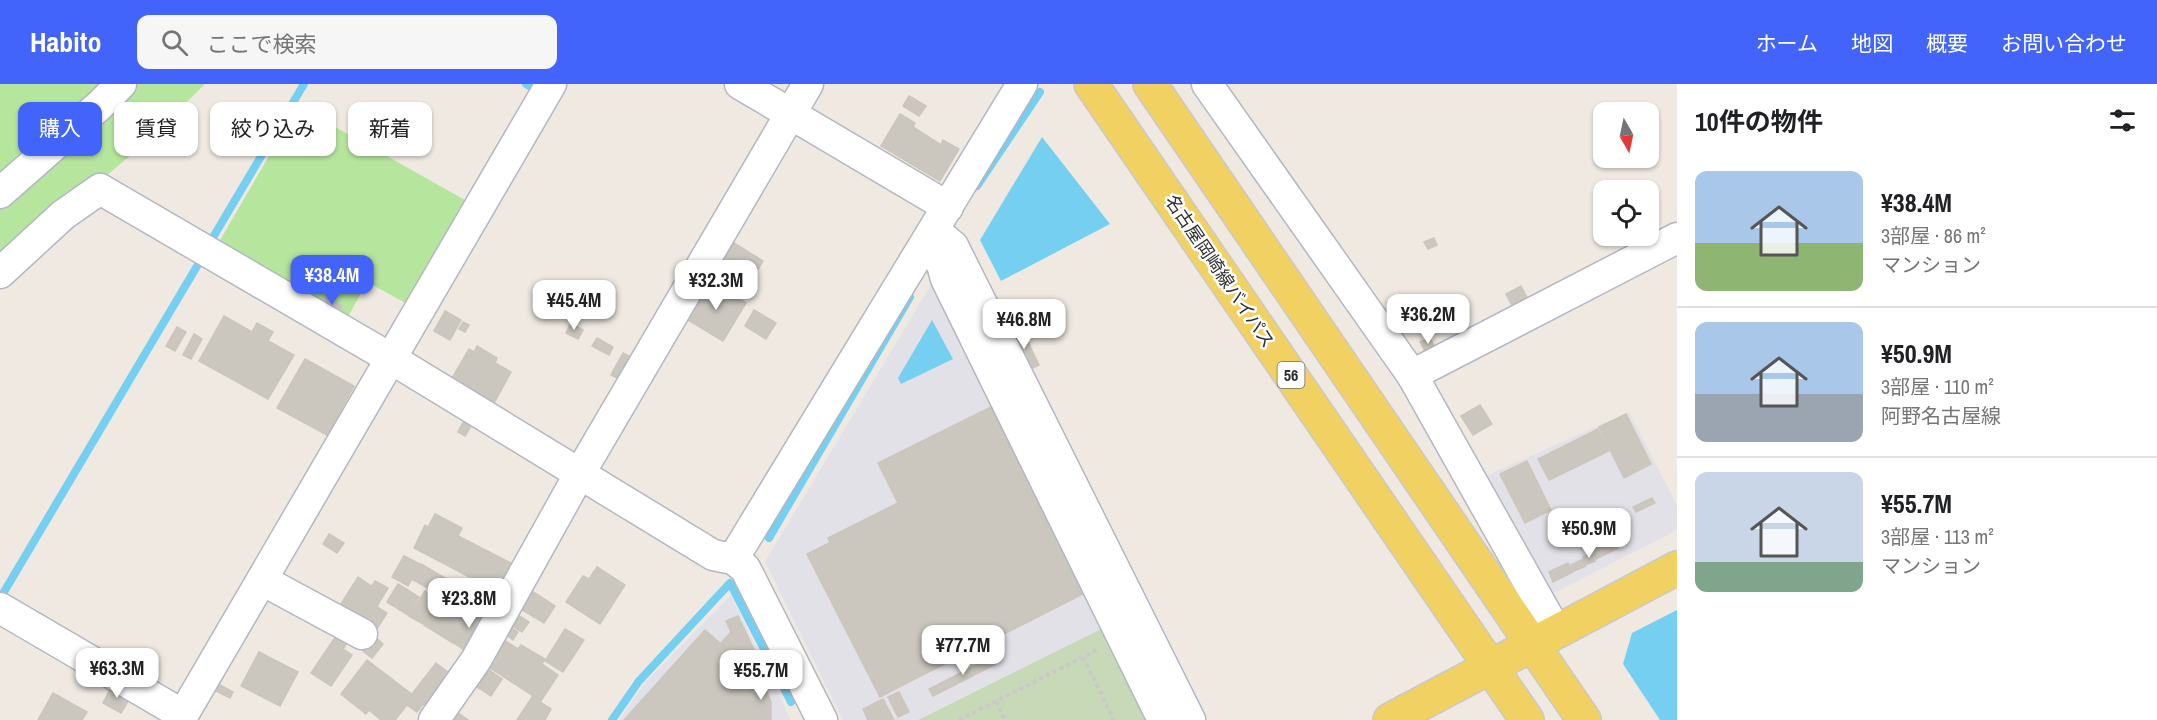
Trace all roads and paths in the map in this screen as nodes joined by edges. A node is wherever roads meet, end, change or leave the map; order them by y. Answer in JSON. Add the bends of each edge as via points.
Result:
{"nodes":[{"id":1,"x":121,"y":84,"type":"edge"},
{"id":2,"x":551,"y":84,"type":"edge"},
{"id":3,"x":740,"y":84,"type":"edge"},
{"id":4,"x":808,"y":84,"type":"edge"},
{"id":5,"x":1022,"y":84,"type":"edge"},
{"id":6,"x":1091,"y":84,"type":"edge"},
{"id":7,"x":1150,"y":84,"type":"edge"},
{"id":8,"x":1207,"y":84,"type":"edge"},
{"id":9,"x":790,"y":113,"type":"junction"},
{"id":10,"x":0,"y":193,"type":"edge"},
{"id":11,"x":935,"y":228,"type":"junction"},
{"id":12,"x":1677,"y":238,"type":"edge"},
{"id":13,"x":0,"y":273,"type":"edge"},
{"id":14,"x":390,"y":358,"type":"junction"},
{"id":15,"x":1412,"y":375,"type":"junction"},
{"id":16,"x":580,"y":473,"type":"junction"},
{"id":17,"x":733,"y":559,"type":"junction"},
{"id":18,"x":1677,"y":568,"type":"edge"},
{"id":19,"x":262,"y":580,"type":"junction"},
{"id":20,"x":0,"y":608,"type":"edge"},
{"id":21,"x":362,"y":634,"type":"dead end"},
{"id":22,"x":1545,"y":637,"type":"junction"},
{"id":23,"x":1122,"y":638,"type":"junction"},
{"id":24,"x":1083,"y":657,"type":"junction"},
{"id":25,"x":1491,"y":666,"type":"junction"},
{"id":26,"x":996,"y":701,"type":"junction"},
{"id":27,"x":188,"y":716,"type":"edge"},
{"id":28,"x":434,"y":720,"type":"edge"},
{"id":29,"x":822,"y":720,"type":"edge"},
{"id":30,"x":959,"y":720,"type":"edge"},
{"id":31,"x":1005,"y":720,"type":"edge"},
{"id":32,"x":1114,"y":720,"type":"edge"},
{"id":33,"x":1164,"y":720,"type":"edge"},
{"id":34,"x":1190,"y":720,"type":"edge"},
{"id":35,"x":1390,"y":720,"type":"edge"},
{"id":36,"x":1527,"y":720,"type":"edge"},
{"id":37,"x":1584,"y":720,"type":"edge"}],
"edges":[{"from":1,"to":10,"type":"street"},
{"from":2,"to":14,"type":"street"},
{"from":3,"to":9,"type":"street"},
{"from":4,"to":9,"type":"street"},
{"from":5,"to":11,"type":"street"},
{"from":6,"to":25,"type":"main road","name":"名古屋岡崎線バイパス","number":"56"},
{"from":7,"to":22,"type":"main road"},
{"from":8,"to":15,"type":"street"},
{"from":9,"to":11,"type":"street"},
{"from":9,"to":16,"type":"street"},
{"from":11,"to":17,"type":"street"},
{"from":11,"to":23,"type":"street","via":[[946,279]]},
{"from":11,"to":34,"type":"street","via":[[953,246]]},
{"from":12,"to":15,"type":"street"},
{"from":13,"to":14,"type":"street","via":[[63,215],[100,189]]},
{"from":14,"to":16,"type":"street"},
{"from":14,"to":19,"type":"street"},
{"from":15,"to":22,"type":"street"},
{"from":16,"to":17,"type":"street","via":[[713,555]]},
{"from":16,"to":28,"type":"street","via":[[476,660]]},
{"from":17,"to":29,"type":"street","via":[[745,568]]},
{"from":18,"to":22,"type":"main road"},
{"from":19,"to":21,"type":"street"},
{"from":19,"to":27,"type":"street"},
{"from":20,"to":27,"type":"street"},
{"from":22,"to":25,"type":"main road"},
{"from":22,"to":37,"type":"main road"},
{"from":23,"to":24,"type":"path"},
{"from":23,"to":33,"type":"street"},
{"from":24,"to":26,"type":"path"},
{"from":24,"to":32,"type":"path"},
{"from":25,"to":35,"type":"main road"},
{"from":25,"to":36,"type":"main road","name":"名古屋岡崎線バイパス"},
{"from":26,"to":30,"type":"path"},
{"from":26,"to":31,"type":"path"}]}
